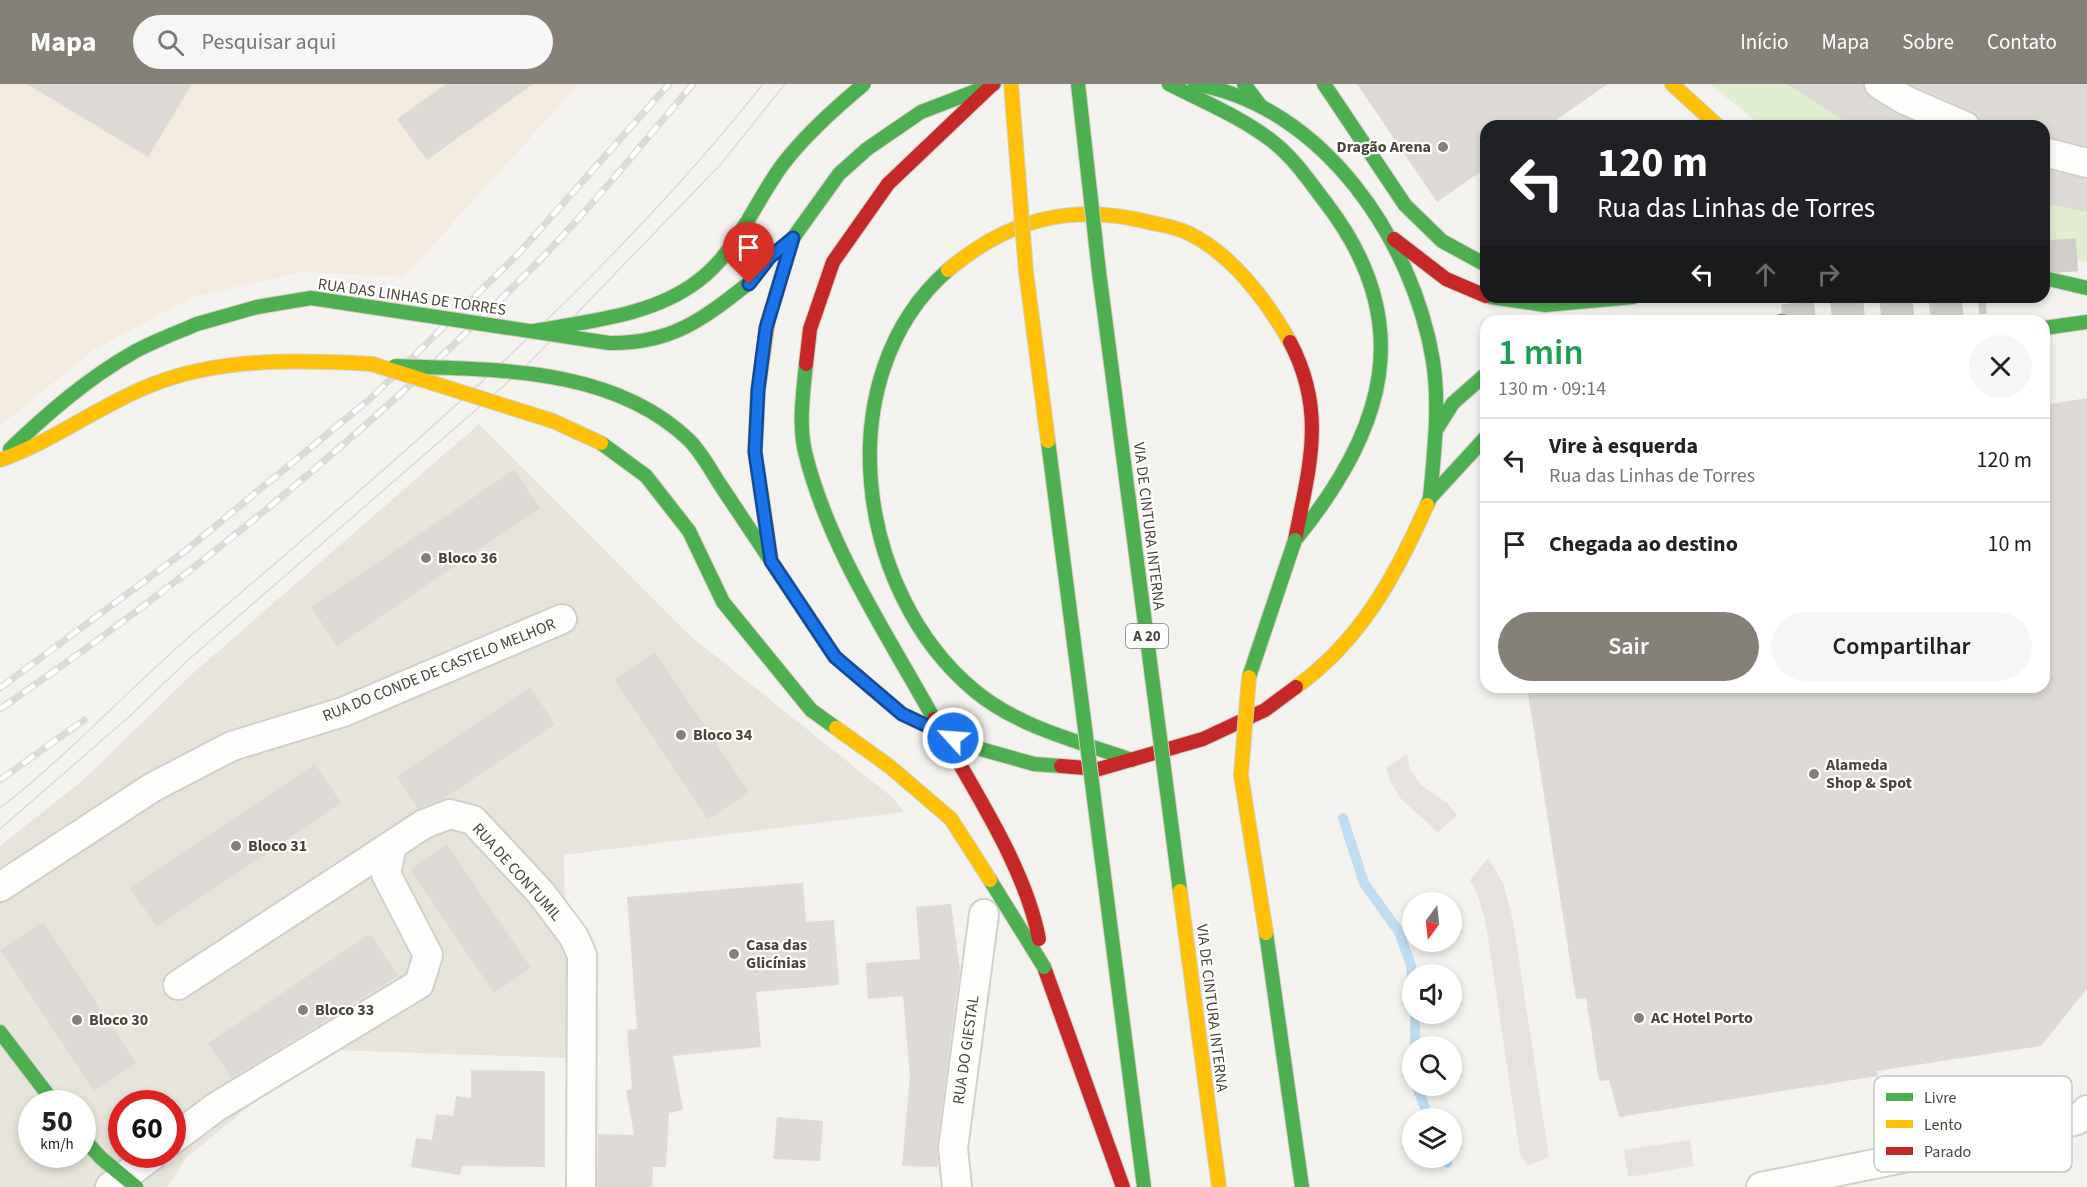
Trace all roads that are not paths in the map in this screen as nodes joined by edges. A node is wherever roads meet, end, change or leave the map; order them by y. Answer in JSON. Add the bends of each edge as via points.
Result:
{"nodes":[{"id":1,"x":864,"y":84,"type":"edge"},
{"id":2,"x":994,"y":84,"type":"edge"},
{"id":3,"x":1011,"y":84,"type":"edge"},
{"id":4,"x":1078,"y":84,"type":"edge"},
{"id":5,"x":1169,"y":84,"type":"edge"},
{"id":6,"x":1195,"y":84,"type":"edge"},
{"id":7,"x":1244,"y":84,"type":"edge"},
{"id":8,"x":1324,"y":84,"type":"edge"},
{"id":9,"x":1672,"y":84,"type":"edge"},
{"id":10,"x":1879,"y":84,"type":"edge"},
{"id":11,"x":1260,"y":105,"type":"junction"},
{"id":12,"x":1711,"y":120,"type":"edge"},
{"id":13,"x":1951,"y":120,"type":"edge"},
{"id":14,"x":2050,"y":154,"type":"edge"},
{"id":15,"x":2087,"y":163,"type":"edge"},
{"id":16,"x":1386,"y":232,"type":"junction"},
{"id":17,"x":793,"y":238,"type":"junction"},
{"id":18,"x":770,"y":257,"type":"dead end"},
{"id":19,"x":1480,"y":263,"type":"edge"},
{"id":20,"x":752,"y":279,"type":"dead end"},
{"id":21,"x":2050,"y":279,"type":"edge"},
{"id":22,"x":2087,"y":288,"type":"edge"},
{"id":23,"x":1480,"y":293,"type":"edge"},
{"id":24,"x":1516,"y":303,"type":"edge"},
{"id":25,"x":1553,"y":303,"type":"edge"},
{"id":26,"x":1581,"y":303,"type":"edge"},
{"id":27,"x":1546,"y":307,"type":"junction"},
{"id":28,"x":2087,"y":322,"type":"edge"},
{"id":29,"x":2050,"y":327,"type":"edge"},
{"id":30,"x":534,"y":331,"type":"junction"},
{"id":31,"x":372,"y":364,"type":"junction"},
{"id":32,"x":1480,"y":379,"type":"edge"},
{"id":33,"x":1436,"y":430,"type":"junction"},
{"id":34,"x":1480,"y":444,"type":"edge"},
{"id":35,"x":0,"y":459,"type":"edge"},
{"id":36,"x":1430,"y":498,"type":"junction"},
{"id":37,"x":1295,"y":540,"type":"junction"},
{"id":38,"x":771,"y":561,"type":"junction"},
{"id":39,"x":562,"y":619,"type":"dead end"},
{"id":40,"x":1132,"y":760,"type":"junction"},
{"id":41,"x":392,"y":845,"type":"junction"},
{"id":42,"x":0,"y":887,"type":"edge"},
{"id":43,"x":984,"y":914,"type":"dead end"},
{"id":44,"x":1044,"y":967,"type":"junction"},
{"id":45,"x":178,"y":986,"type":"dead end"},
{"id":46,"x":0,"y":1032,"type":"edge"},
{"id":47,"x":43,"y":1090,"type":"edge"},
{"id":48,"x":186,"y":1130,"type":"edge"},
{"id":49,"x":96,"y":1152,"type":"edge"},
{"id":50,"x":1874,"y":1164,"type":"edge"},
{"id":51,"x":140,"y":1168,"type":"edge"},
{"id":52,"x":123,"y":1184,"type":"edge"},
{"id":53,"x":581,"y":1187,"type":"edge"},
{"id":54,"x":957,"y":1187,"type":"edge"},
{"id":55,"x":1123,"y":1187,"type":"edge"},
{"id":56,"x":1144,"y":1187,"type":"edge"},
{"id":57,"x":1219,"y":1187,"type":"edge"},
{"id":58,"x":1302,"y":1187,"type":"edge"},
{"id":59,"x":1761,"y":1187,"type":"edge"}],
"edges":[{"from":1,"to":30,"type":"main road","bridge":true,"via":[[815,124],[714,268],[659,302]]},
{"from":2,"to":17,"type":"main road","via":[[921,112],[867,149],[839,174]]},
{"from":2,"to":44,"type":"main road","bridge":true,"via":[[888,184],[833,262],[810,330],[802,407],[805,454],[835,540],[1016,868],[1035,917]]},
{"from":3,"to":56,"type":"main road","bridge":true,"via":[[1026,272]]},
{"from":4,"to":57,"type":"main road","name":"VIA DE CINTURA INTERNA","number":"A 20","bridge":true,"via":[[1099,272]]},
{"from":5,"to":37,"type":"main road","via":[[1273,141],[1295,164],[1350,239],[1368,274],[1380,316],[1381,358],[1365,430],[1350,465],[1323,509]]},
{"from":6,"to":11,"type":"main road","via":[[1224,88]]},
{"from":7,"to":11,"type":"main road"},
{"from":8,"to":19,"type":"main road","via":[[1406,205],[1442,241]]},
{"from":9,"to":12,"type":"main road"},
{"from":10,"to":13,"type":"street"},
{"from":11,"to":16,"type":"main road","via":[[1315,144],[1348,176]]},
{"from":14,"to":15,"type":"street"},
{"from":16,"to":23,"type":"main road","via":[[1446,279]]},
{"from":16,"to":33,"type":"main road","via":[[1416,294],[1433,362]]},
{"from":17,"to":18,"type":"main road"},
{"from":17,"to":38,"type":"main road","via":[[766,328],[758,390],[755,452]]},
{"from":20,"to":30,"type":"main road","name":"RUA DAS LINHAS DE TORRES","bridge":true,"via":[[696,321],[673,334],[642,343],[609,343]]},
{"from":21,"to":22,"type":"main road"},
{"from":24,"to":27,"type":"main road"},
{"from":25,"to":27,"type":"main road"},
{"from":26,"to":27,"type":"main road"},
{"from":28,"to":29,"type":"main road"},
{"from":30,"to":35,"type":"main road","name":"RUA DAS LINHAS DE TORRES","bridge":true,"via":[[312,298],[257,307],[197,324],[135,352],[50,412]]},
{"from":31,"to":35,"type":"main road","name":"RUA DAS LINHAS DE TORRES","via":[[297,360],[207,371],[153,384],[27,452]]},
{"from":31,"to":38,"type":"main road","name":"RUA DAS LINHAS DE TORRES","bridge":true,"via":[[553,376],[620,394],[689,440]]},
{"from":31,"to":44,"type":"main road","bridge":true,"via":[[553,421],[604,445],[646,476],[689,531],[723,602],[768,660],[811,710],[889,766],[951,819]]},
{"from":32,"to":33,"type":"main road","via":[[1452,403]]},
{"from":33,"to":36,"type":"main road"},
{"from":34,"to":36,"type":"main road"},
{"from":36,"to":40,"type":"main road","name":"RUA DAS LINHAS DE TORRES","via":[[1402,561],[1366,620],[1320,670],[1265,711],[1203,739]]},
{"from":37,"to":40,"type":"main road","via":[[1310,460],[1313,415],[1305,375],[1281,324],[1239,271],[1188,233],[1132,217],[1087,212],[1036,219],[991,238],[954,266],[936,280],[906,318],[886,356],[872,414],[870,477],[879,535],[903,597],[934,649],[976,692],[1036,725]]},
{"from":37,"to":58,"type":"main road","bridge":true,"via":[[1249,673],[1241,775]]},
{"from":38,"to":40,"type":"main road","name":"RUA DAS LINHAS DE TORRES","via":[[835,657],[902,714],[970,746],[1034,764],[1099,769]]},
{"from":39,"to":42,"type":"street","name":"RUA DO CONDE DE CASTELO MELHOR","via":[[343,712],[232,746],[153,787]]},
{"from":41,"to":45,"type":"street","name":"RUA DE CONTUMIL"},
{"from":41,"to":48,"type":"street","via":[[386,874],[428,955],[419,984],[216,1107]]},
{"from":41,"to":53,"type":"street","name":"RUA DE CONTUMIL","via":[[424,824],[450,814],[473,820],[541,893],[574,937],[582,956],[583,973]]},
{"from":43,"to":54,"type":"street","name":"RUA DO GIESTAL","via":[[953,1148]]},
{"from":44,"to":55,"type":"main road"},
{"from":46,"to":47,"type":"main road"},
{"from":49,"to":52,"type":"main road"},
{"from":50,"to":59,"type":"street"},
{"from":51,"to":52,"type":"street"}]}
